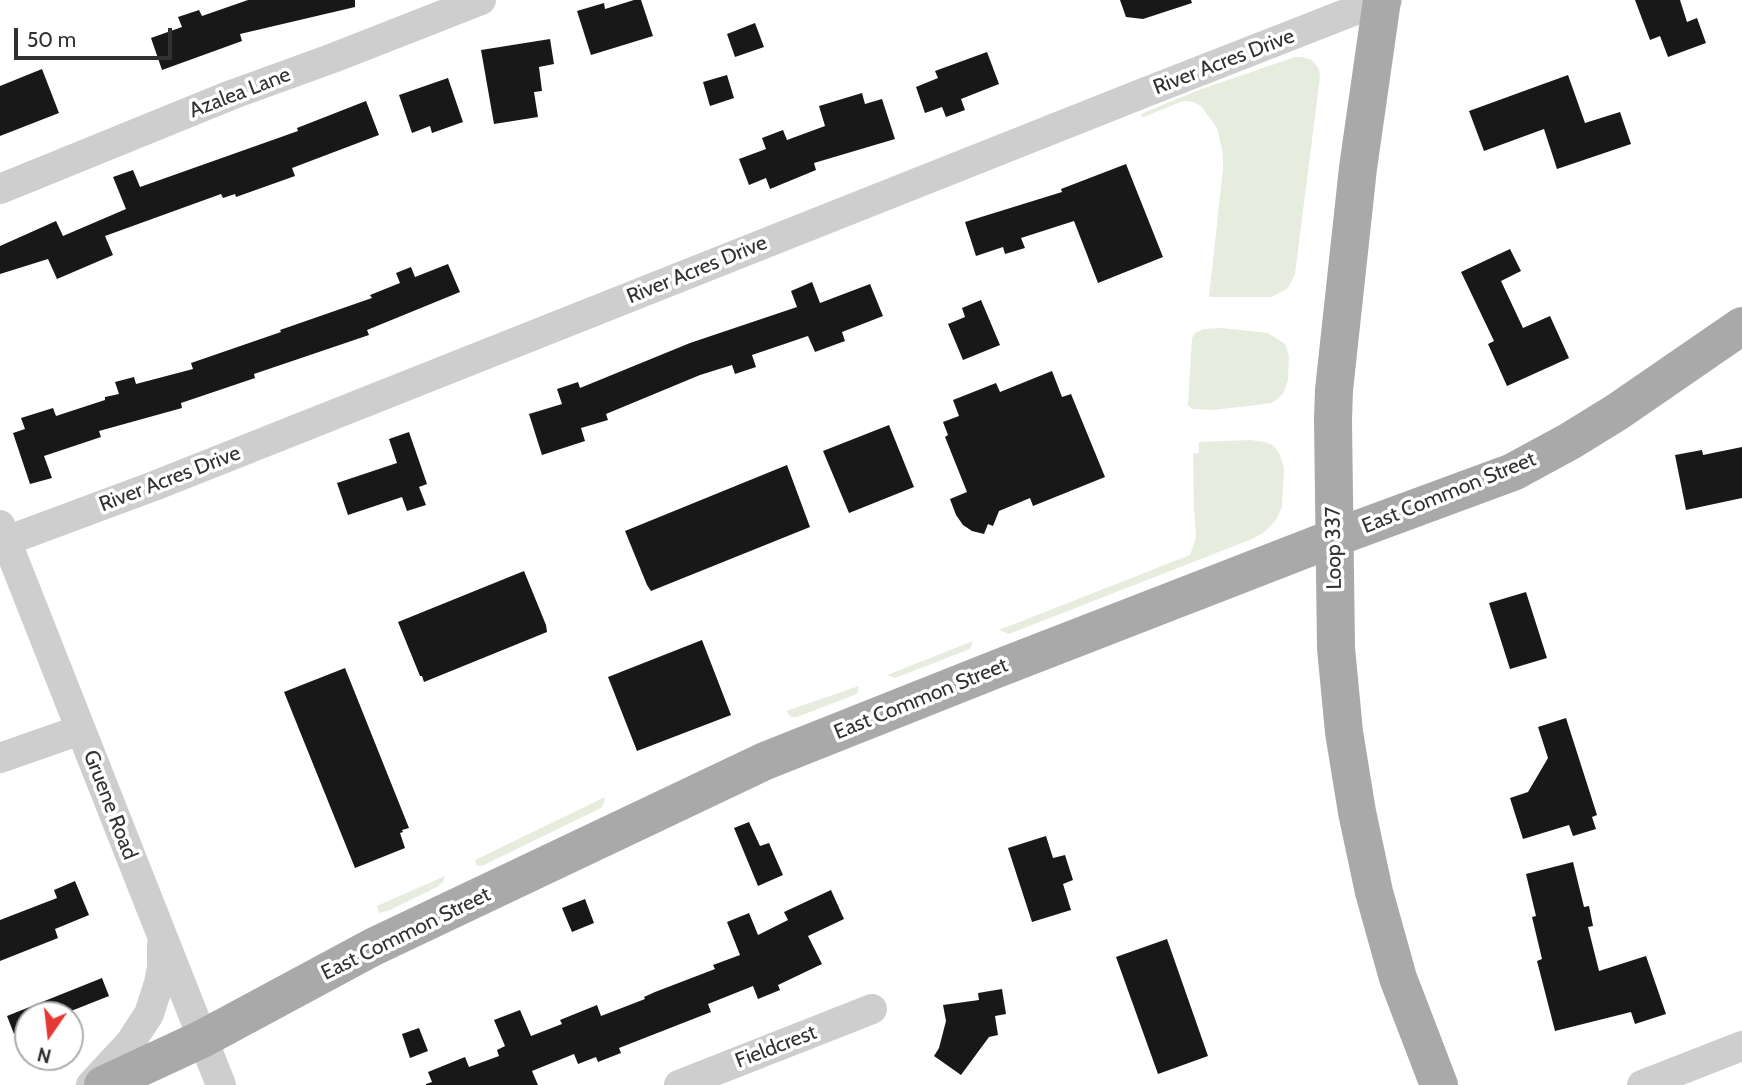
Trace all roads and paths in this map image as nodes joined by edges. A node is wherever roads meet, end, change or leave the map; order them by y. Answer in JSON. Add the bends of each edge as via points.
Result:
{"nodes":[{"id":1,"x":481,"y":0,"type":"edge"},
{"id":2,"x":1384,"y":1,"type":"edge"},
{"id":3,"x":0,"y":189,"type":"edge"},
{"id":4,"x":1742,"y":326,"type":"edge"},
{"id":5,"x":3,"y":533,"type":"edge"},
{"id":6,"x":1334,"y":538,"type":"junction"},
{"id":7,"x":80,"y":730,"type":"junction"},
{"id":8,"x":0,"y":758,"type":"edge"},
{"id":9,"x":162,"y":937,"type":"junction"},
{"id":10,"x":873,"y":1009,"type":"dead end"},
{"id":11,"x":202,"y":1040,"type":"junction"},
{"id":12,"x":1742,"y":1046,"type":"edge"},
{"id":13,"x":91,"y":1085,"type":"edge"},
{"id":14,"x":103,"y":1085,"type":"edge"},
{"id":15,"x":221,"y":1085,"type":"edge"},
{"id":16,"x":679,"y":1085,"type":"edge"},
{"id":17,"x":1438,"y":1085,"type":"edge"},
{"id":18,"x":1642,"y":1085,"type":"edge"}],
"edges":[{"from":1,"to":3,"type":"street","name":"Azalea Lane"},
{"from":2,"to":5,"type":"street","name":"River Acres Drive","via":[[154,486]]},
{"from":2,"to":6,"type":"main road","name":"Loop 337","via":[[1358,168],[1334,390]]},
{"from":4,"to":6,"type":"main road","name":"East Common Street","via":[[1617,412],[1513,472]]},
{"from":5,"to":7,"type":"street","name":"Gruene Road"},
{"from":6,"to":11,"type":"main road","name":"East Common Street","via":[[765,761],[373,947]]},
{"from":6,"to":17,"type":"main road","name":"Loop 337","via":[[1336,648],[1357,812],[1398,978]]},
{"from":7,"to":8,"type":"street"},
{"from":7,"to":9,"type":"street","name":"Gruene Road"},
{"from":9,"to":11,"type":"street","name":"Gruene Road"},
{"from":9,"to":13,"type":"street","via":[[161,975],[149,1014],[130,1043]]},
{"from":10,"to":16,"type":"street","name":"Fieldcrest"},
{"from":11,"to":14,"type":"main road","name":"East Common Street"},
{"from":11,"to":15,"type":"street","name":"Gruene Road"},
{"from":12,"to":18,"type":"street"}]}
